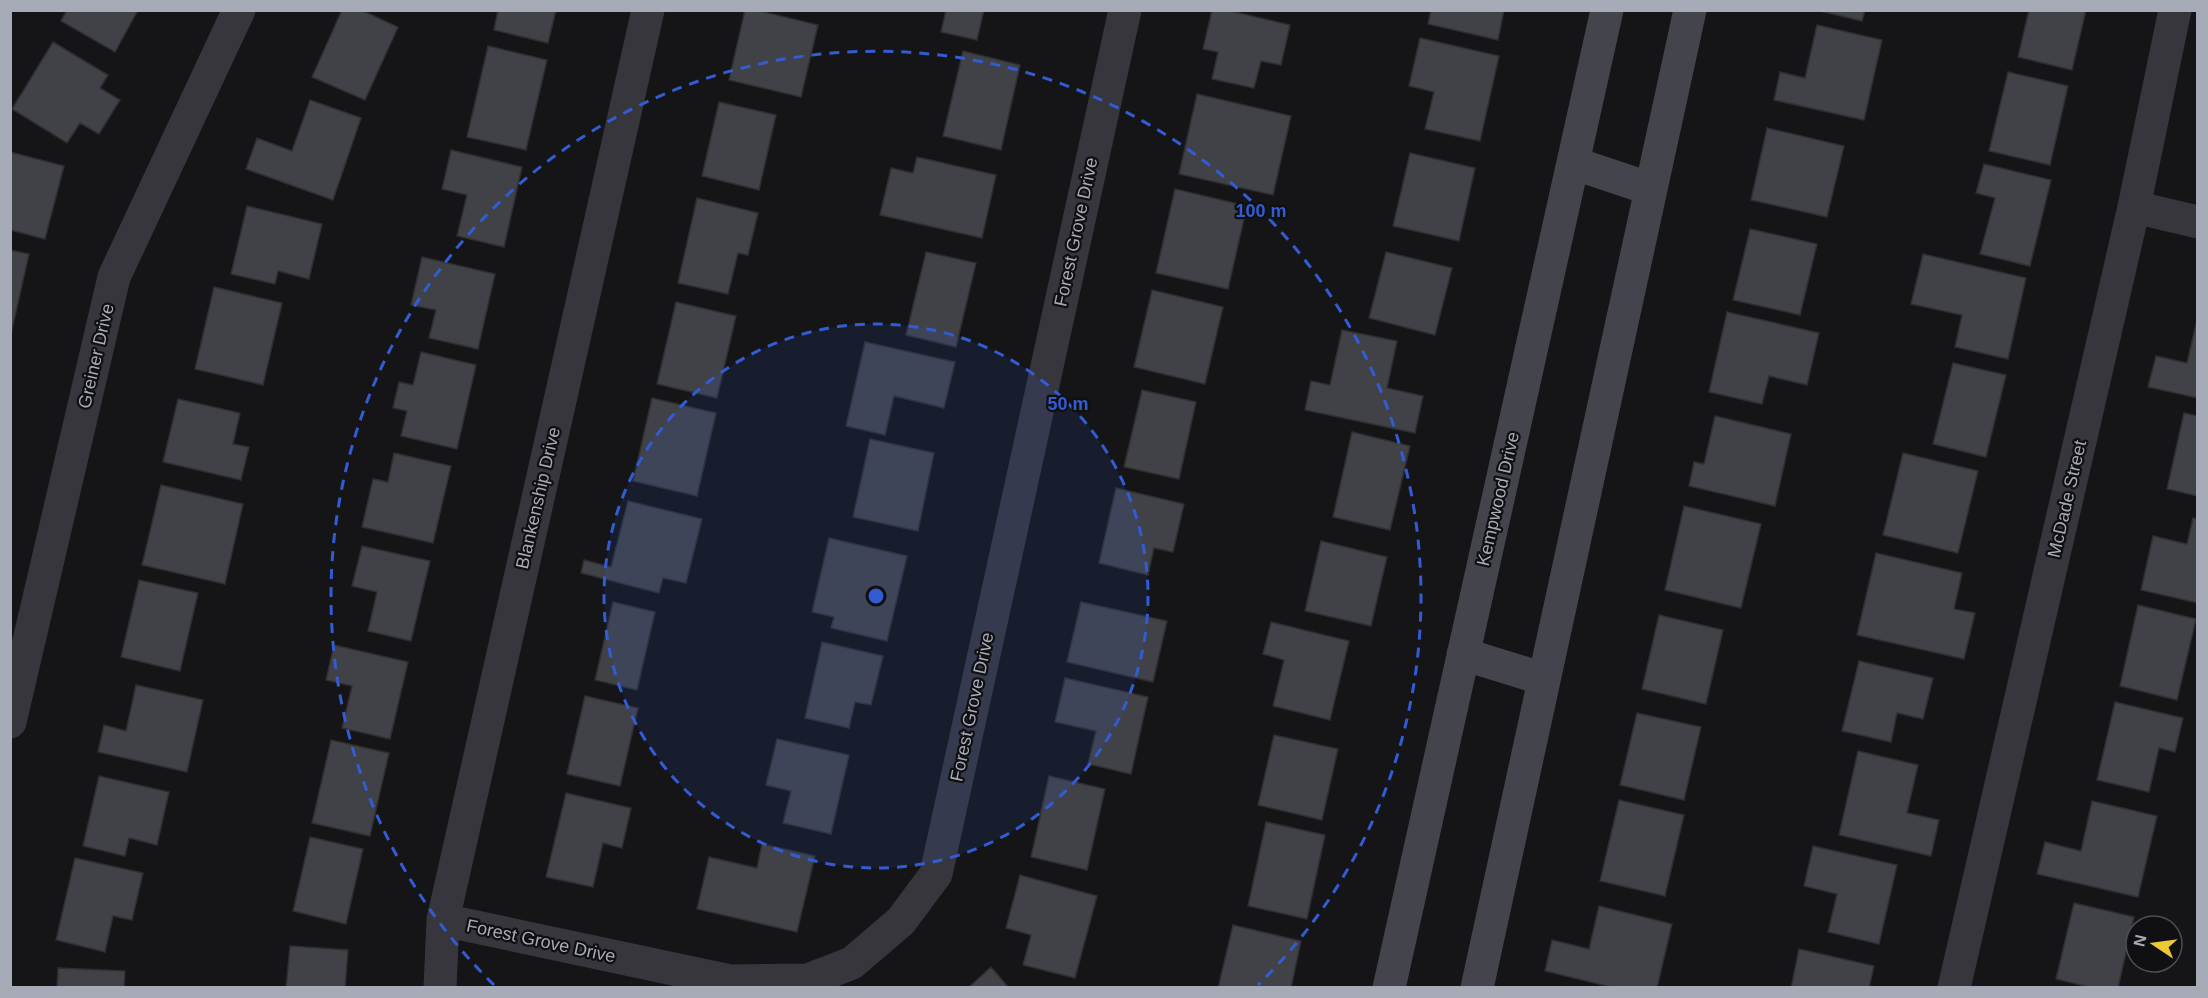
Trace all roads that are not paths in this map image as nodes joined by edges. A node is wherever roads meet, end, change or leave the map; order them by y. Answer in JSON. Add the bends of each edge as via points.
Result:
{"nodes":[{"id":1,"x":239,"y":10,"type":"edge"},
{"id":2,"x":648,"y":10,"type":"edge"},
{"id":3,"x":1125,"y":10,"type":"edge"},
{"id":4,"x":1607,"y":10,"type":"edge"},
{"id":5,"x":1690,"y":10,"type":"edge"},
{"id":6,"x":2175,"y":10,"type":"edge"},
{"id":7,"x":1573,"y":164,"type":"junction"},
{"id":8,"x":1651,"y":189,"type":"junction"},
{"id":9,"x":2134,"y":207,"type":"junction"},
{"id":10,"x":2198,"y":222,"type":"edge"},
{"id":11,"x":1463,"y":654,"type":"junction"},
{"id":12,"x":1544,"y":679,"type":"junction"},
{"id":13,"x":10,"y":722,"type":"edge"},
{"id":14,"x":443,"y":920,"type":"junction"},
{"id":15,"x":440,"y":987,"type":"edge"},
{"id":16,"x":1389,"y":987,"type":"edge"},
{"id":17,"x":1476,"y":987,"type":"edge"},
{"id":18,"x":1954,"y":987,"type":"edge"}],
"edges":[{"from":1,"to":13,"type":"street","name":"Greiner Drive","via":[[114,277]]},
{"from":2,"to":14,"type":"street","name":"Blankenship Drive"},
{"from":3,"to":14,"type":"street","name":"Forest Grove Drive","via":[[936,874],[901,921],[852,963],[808,980],[730,981]]},
{"from":4,"to":7,"type":"main road","name":"Kempwood Drive"},
{"from":5,"to":8,"type":"main road"},
{"from":6,"to":9,"type":"street","name":"McDade Street"},
{"from":7,"to":8,"type":"main road"},
{"from":7,"to":11,"type":"main road","name":"Kempwood Drive"},
{"from":8,"to":12,"type":"main road"},
{"from":9,"to":10,"type":"street"},
{"from":9,"to":18,"type":"street","name":"McDade Street"},
{"from":11,"to":12,"type":"main road"},
{"from":11,"to":16,"type":"main road","name":"Kempwood Drive"},
{"from":12,"to":17,"type":"main road"},
{"from":14,"to":15,"type":"street","name":"Blankenship Drive"}]}
